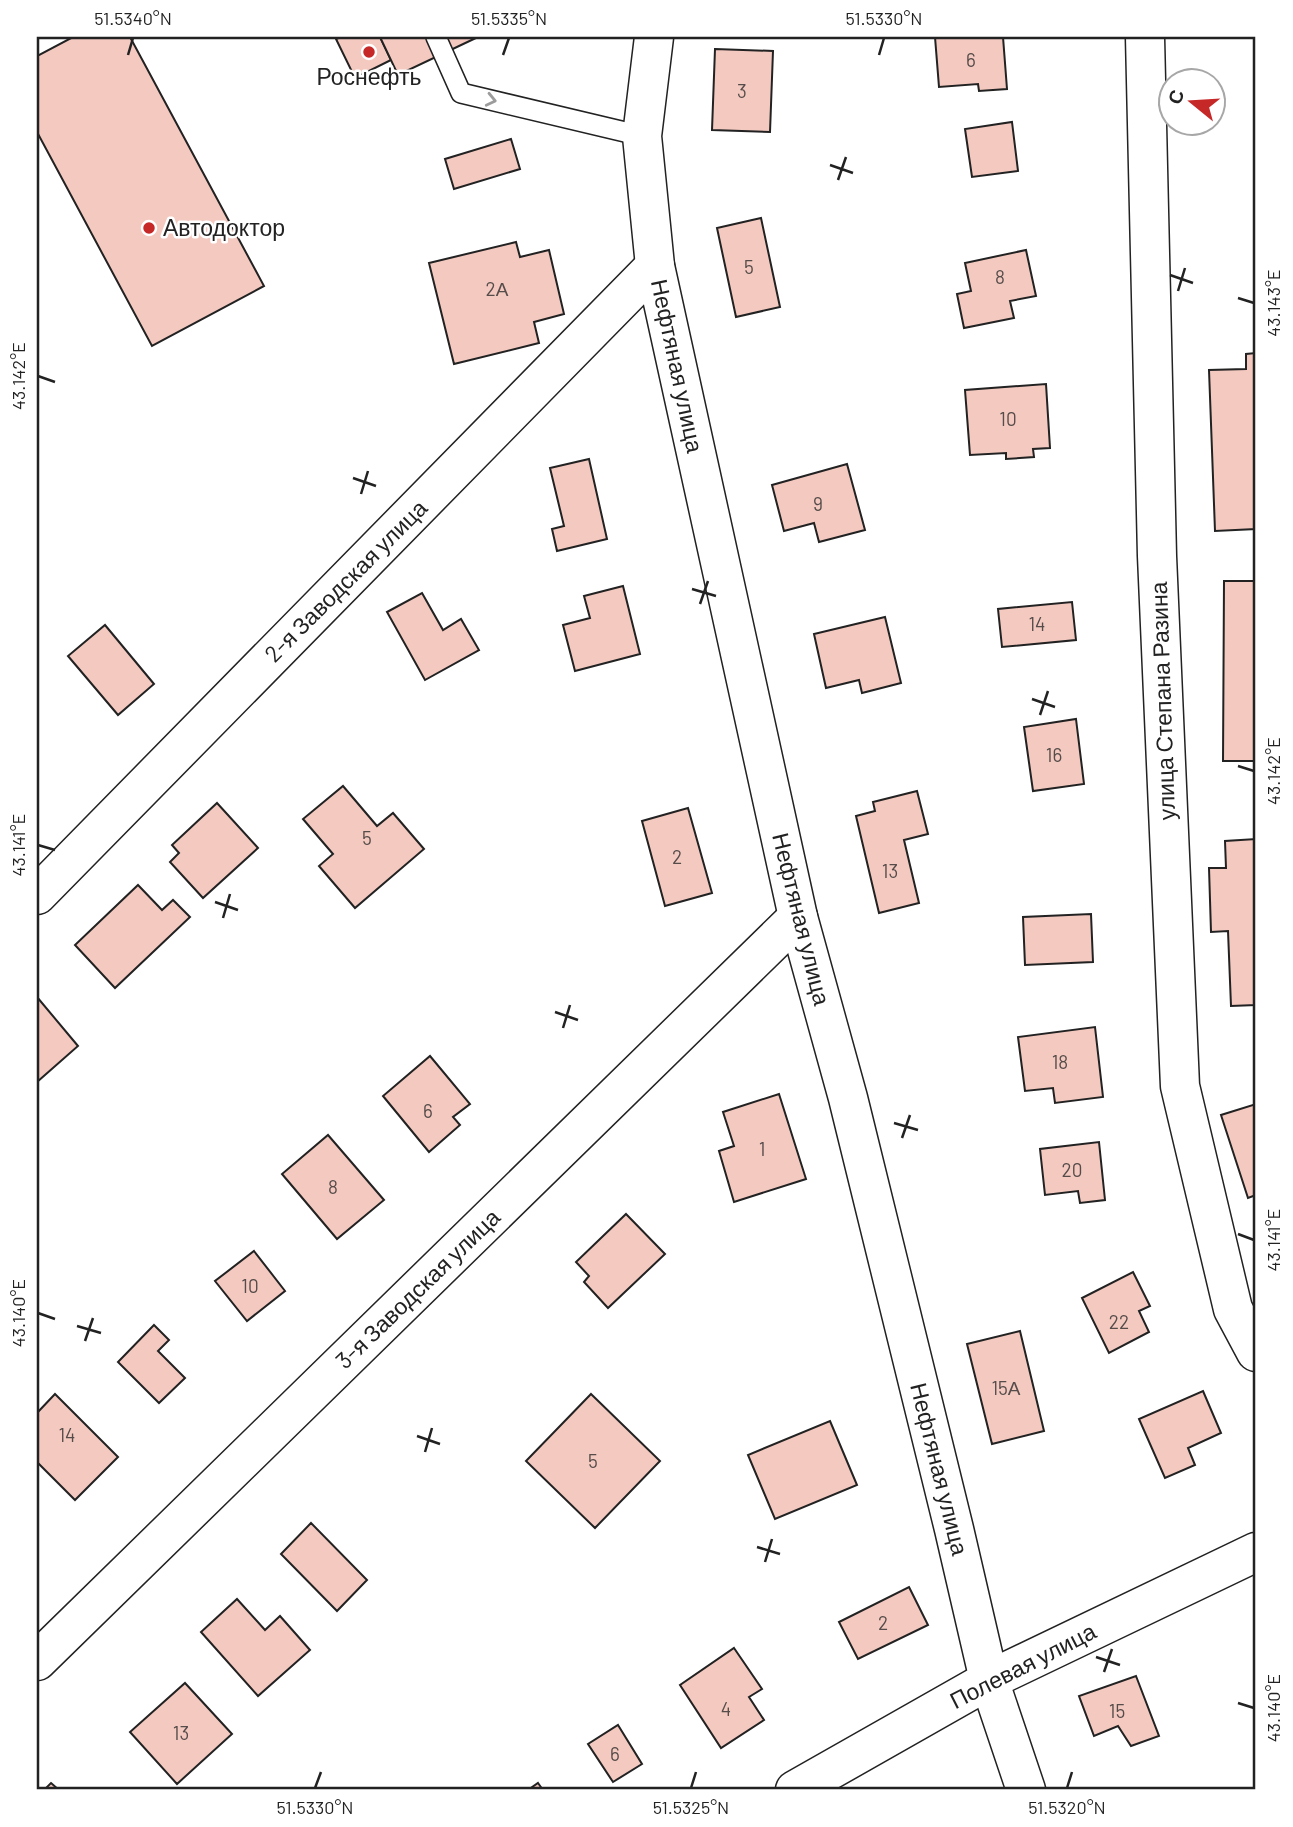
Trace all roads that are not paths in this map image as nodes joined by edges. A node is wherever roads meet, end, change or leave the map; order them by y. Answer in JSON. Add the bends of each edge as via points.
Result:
{"nodes":[{"id":1,"x":436,"y":37,"type":"edge"},
{"id":2,"x":654,"y":37,"type":"edge"},
{"id":3,"x":1144,"y":37,"type":"edge"},
{"id":4,"x":642,"y":136,"type":"junction"},
{"id":5,"x":654,"y":266,"type":"junction"},
{"id":6,"x":37,"y":895,"type":"edge"},
{"id":7,"x":799,"y":917,"type":"junction"},
{"id":8,"x":1256,"y":1352,"type":"edge"},
{"id":9,"x":1256,"y":1552,"type":"edge"},
{"id":10,"x":37,"y":1661,"type":"edge"},
{"id":11,"x":989,"y":1680,"type":"junction"},
{"id":12,"x":795,"y":1790,"type":"edge"},
{"id":13,"x":1026,"y":1790,"type":"edge"}],
"edges":[{"from":1,"to":4,"type":"lane","one_way":true,"via":[[461,93]]},
{"from":2,"to":4,"type":"street","name":"Нефтяная улица"},
{"from":3,"to":8,"type":"street","name":"улица Степана Разина","via":[[1157,556],[1180,1086],[1233,1309]]},
{"from":4,"to":5,"type":"street","name":"Нефтяная улица"},
{"from":5,"to":6,"type":"street","name":"2-я Заводская улица"},
{"from":5,"to":7,"type":"street","name":"Нефтяная улица"},
{"from":7,"to":10,"type":"street","name":"3-я Заводская улица"},
{"from":7,"to":11,"type":"street","name":"Нефтяная улица","via":[[848,1098]]},
{"from":9,"to":11,"type":"street","name":"Полевая улица"},
{"from":11,"to":12,"type":"street","name":"Полевая улица"},
{"from":11,"to":13,"type":"street","name":"Нефтяная улица"}]}
